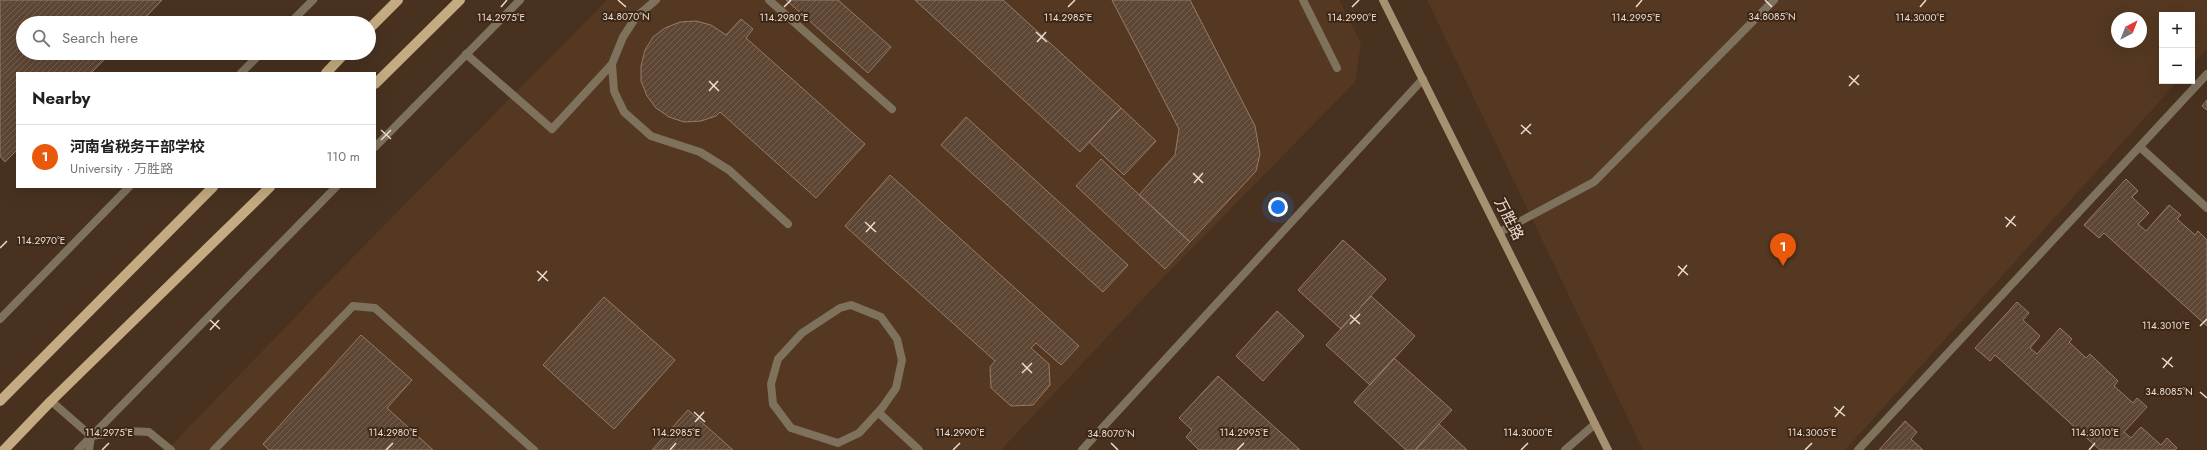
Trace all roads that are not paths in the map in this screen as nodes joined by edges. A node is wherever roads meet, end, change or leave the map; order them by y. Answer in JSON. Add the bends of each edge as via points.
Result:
{"nodes":[{"id":1,"x":313,"y":0,"type":"edge"},
{"id":2,"x":398,"y":0,"type":"edge"},
{"id":3,"x":460,"y":0,"type":"edge"},
{"id":4,"x":520,"y":0,"type":"edge"},
{"id":5,"x":656,"y":0,"type":"edge"},
{"id":6,"x":769,"y":0,"type":"edge"},
{"id":7,"x":1303,"y":0,"type":"edge"},
{"id":8,"x":1383,"y":0,"type":"edge"},
{"id":9,"x":1774,"y":0,"type":"edge"},
{"id":10,"x":297,"y":16,"type":"edge"},
{"id":11,"x":376,"y":22,"type":"edge"},
{"id":12,"x":466,"y":54,"type":"junction"},
{"id":13,"x":254,"y":60,"type":"edge"},
{"id":14,"x":339,"y":60,"type":"edge"},
{"id":15,"x":612,"y":64,"type":"junction"},
{"id":16,"x":1337,"y":68,"type":"dead end"},
{"id":17,"x":242,"y":72,"type":"edge"},
{"id":18,"x":327,"y":72,"type":"edge"},
{"id":19,"x":2207,"y":74,"type":"edge"},
{"id":20,"x":1423,"y":79,"type":"junction"},
{"id":21,"x":376,"y":83,"type":"edge"},
{"id":22,"x":892,"y":109,"type":"dead end"},
{"id":23,"x":376,"y":146,"type":"edge"},
{"id":24,"x":2140,"y":147,"type":"junction"},
{"id":25,"x":129,"y":188,"type":"edge"},
{"id":26,"x":212,"y":188,"type":"edge"},
{"id":27,"x":269,"y":188,"type":"edge"},
{"id":28,"x":335,"y":188,"type":"edge"},
{"id":29,"x":2207,"y":208,"type":"edge"},
{"id":30,"x":788,"y":224,"type":"dead end"},
{"id":31,"x":1500,"y":232,"type":"junction"},
{"id":32,"x":0,"y":320,"type":"edge"},
{"id":33,"x":51,"y":400,"type":"junction"},
{"id":34,"x":0,"y":401,"type":"edge"},
{"id":35,"x":878,"y":412,"type":"junction"},
{"id":36,"x":1595,"y":424,"type":"junction"},
{"id":37,"x":91,"y":436,"type":"junction"},
{"id":38,"x":4,"y":450,"type":"edge"},
{"id":39,"x":78,"y":450,"type":"edge"},
{"id":40,"x":89,"y":450,"type":"edge"},
{"id":41,"x":171,"y":450,"type":"edge"},
{"id":42,"x":214,"y":450,"type":"edge"},
{"id":43,"x":534,"y":450,"type":"edge"},
{"id":44,"x":919,"y":450,"type":"edge"},
{"id":45,"x":1082,"y":450,"type":"edge"},
{"id":46,"x":1565,"y":450,"type":"edge"},
{"id":47,"x":1608,"y":450,"type":"edge"},
{"id":48,"x":1858,"y":450,"type":"edge"}],
"edges":[{"from":1,"to":10,"type":"street"},
{"from":2,"to":11,"type":"main road"},
{"from":3,"to":21,"type":"main road"},
{"from":4,"to":12,"type":"street"},
{"from":5,"to":15,"type":"street","via":[[636,17],[623,37]]},
{"from":6,"to":22,"type":"street"},
{"from":7,"to":16,"type":"street"},
{"from":8,"to":20,"type":"street","name":"万胜路"},
{"from":9,"to":31,"type":"street","via":[[1594,182]]},
{"from":12,"to":15,"type":"street","via":[[552,129]]},
{"from":12,"to":23,"type":"street"},
{"from":13,"to":17,"type":"street"},
{"from":14,"to":18,"type":"main road"},
{"from":15,"to":30,"type":"street","via":[[614,91],[624,112],[651,136],[700,152],[729,170]]},
{"from":19,"to":24,"type":"street"},
{"from":20,"to":31,"type":"street","name":"万胜路"},
{"from":20,"to":45,"type":"street"},
{"from":24,"to":29,"type":"street"},
{"from":24,"to":48,"type":"street"},
{"from":25,"to":32,"type":"street"},
{"from":26,"to":34,"type":"main road"},
{"from":27,"to":33,"type":"main road"},
{"from":28,"to":37,"type":"street"},
{"from":31,"to":36,"type":"street","name":"万胜路"},
{"from":33,"to":37,"type":"street"},
{"from":33,"to":38,"type":"main road"},
{"from":35,"to":35,"type":"street","via":[[896,388],[902,360],[898,339],[880,317],[851,305],[840,308],[802,333],[778,359],[771,384],[773,404],[791,428],[838,443],[859,433]]},
{"from":35,"to":44,"type":"street"},
{"from":36,"to":46,"type":"street"},
{"from":36,"to":47,"type":"street","name":"万胜路"},
{"from":37,"to":39,"type":"street"},
{"from":37,"to":40,"type":"street"},
{"from":37,"to":41,"type":"street","via":[[128,431],[149,432]]},
{"from":42,"to":43,"type":"street","via":[[353,306],[375,308]]}]}
